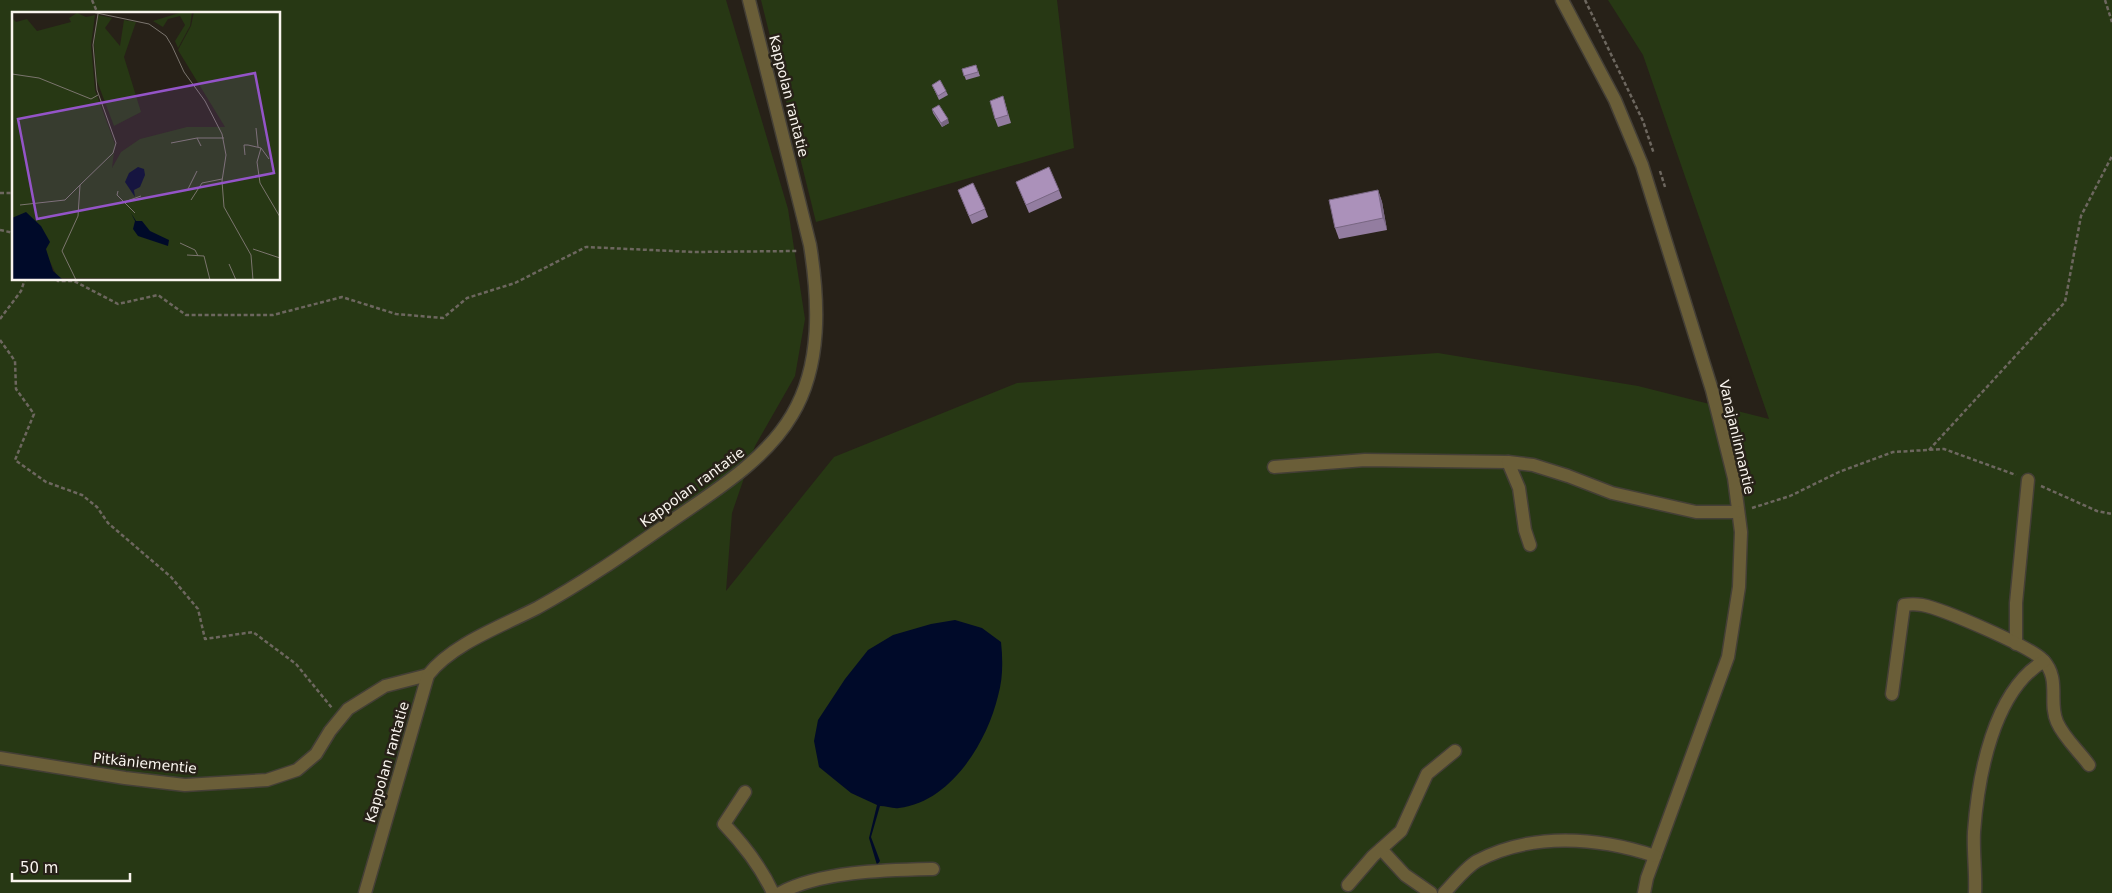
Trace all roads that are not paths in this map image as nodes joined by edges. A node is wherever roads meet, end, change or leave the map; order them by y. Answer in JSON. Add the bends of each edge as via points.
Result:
{"nodes":[{"id":1,"x":749,"y":0,"type":"edge"},
{"id":2,"x":1562,"y":0,"type":"edge"},
{"id":3,"x":1508,"y":462,"type":"junction"},
{"id":4,"x":1274,"y":467,"type":"dead end"},
{"id":5,"x":2028,"y":480,"type":"road end"},
{"id":6,"x":1742,"y":511,"type":"junction"},
{"id":7,"x":1530,"y":545,"type":"dead end"},
{"id":8,"x":2016,"y":644,"type":"junction"},
{"id":9,"x":2044,"y":661,"type":"junction"},
{"id":10,"x":428,"y":675,"type":"junction"},
{"id":11,"x":1892,"y":694,"type":"dead end"},
{"id":12,"x":1455,"y":751,"type":"dead end"},
{"id":13,"x":0,"y":758,"type":"edge"},
{"id":14,"x":2089,"y":765,"type":"dead end"},
{"id":15,"x":745,"y":792,"type":"dead end"},
{"id":16,"x":1381,"y":849,"type":"junction"},
{"id":17,"x":1655,"y":856,"type":"junction"},
{"id":18,"x":933,"y":869,"type":"dead end"},
{"id":19,"x":1348,"y":884,"type":"dead end"},
{"id":20,"x":365,"y":893,"type":"edge"},
{"id":21,"x":774,"y":893,"type":"edge"},
{"id":22,"x":780,"y":893,"type":"edge"},
{"id":23,"x":1431,"y":893,"type":"edge"},
{"id":24,"x":1444,"y":893,"type":"edge"},
{"id":25,"x":1644,"y":893,"type":"edge"},
{"id":26,"x":1975,"y":893,"type":"edge"}],
"edges":[{"from":1,"to":10,"type":"street","name":"Kappolan rantatie","via":[[817,286],[816,332],[809,375],[792,415],[761,454],[695,505],[609,564],[538,607],[485,634],[436,666]]},
{"from":2,"to":6,"type":"street","name":"Vanajanlinnantie","via":[[1615,100],[1642,165],[1712,390]]},
{"from":3,"to":4,"type":"street","via":[[1365,460]]},
{"from":3,"to":6,"type":"street","via":[[1533,465],[1612,494],[1696,512]]},
{"from":3,"to":7,"type":"street","via":[[1519,488]]},
{"from":5,"to":8,"type":"street","via":[[2016,603]]},
{"from":6,"to":17,"type":"street","name":"Vanajanlinnantie","via":[[1739,587],[1728,657]]},
{"from":8,"to":9,"type":"street"},
{"from":8,"to":11,"type":"street","via":[[1923,605],[1904,606]]},
{"from":9,"to":14,"type":"street","via":[[2055,686],[2057,722]]},
{"from":9,"to":26,"type":"street","via":[[2029,669],[2001,710],[1982,769],[1974,833]]},
{"from":10,"to":13,"type":"street","name":"Pitkäniementie","via":[[385,686],[348,709],[316,754],[297,770],[267,780],[185,785]]},
{"from":10,"to":20,"type":"street","name":"Kappolan rantatie"},
{"from":12,"to":16,"type":"street","via":[[1427,774],[1401,831]]},
{"from":15,"to":21,"type":"street","via":[[724,824],[742,843]]},
{"from":16,"to":19,"type":"street"},
{"from":16,"to":23,"type":"street","via":[[1405,875]]},
{"from":17,"to":24,"type":"street","via":[[1592,840],[1523,845],[1476,862]]},
{"from":17,"to":25,"type":"street","name":"Vanajanlinnantie"},
{"from":18,"to":22,"type":"street","via":[[869,872],[798,883]]}]}
